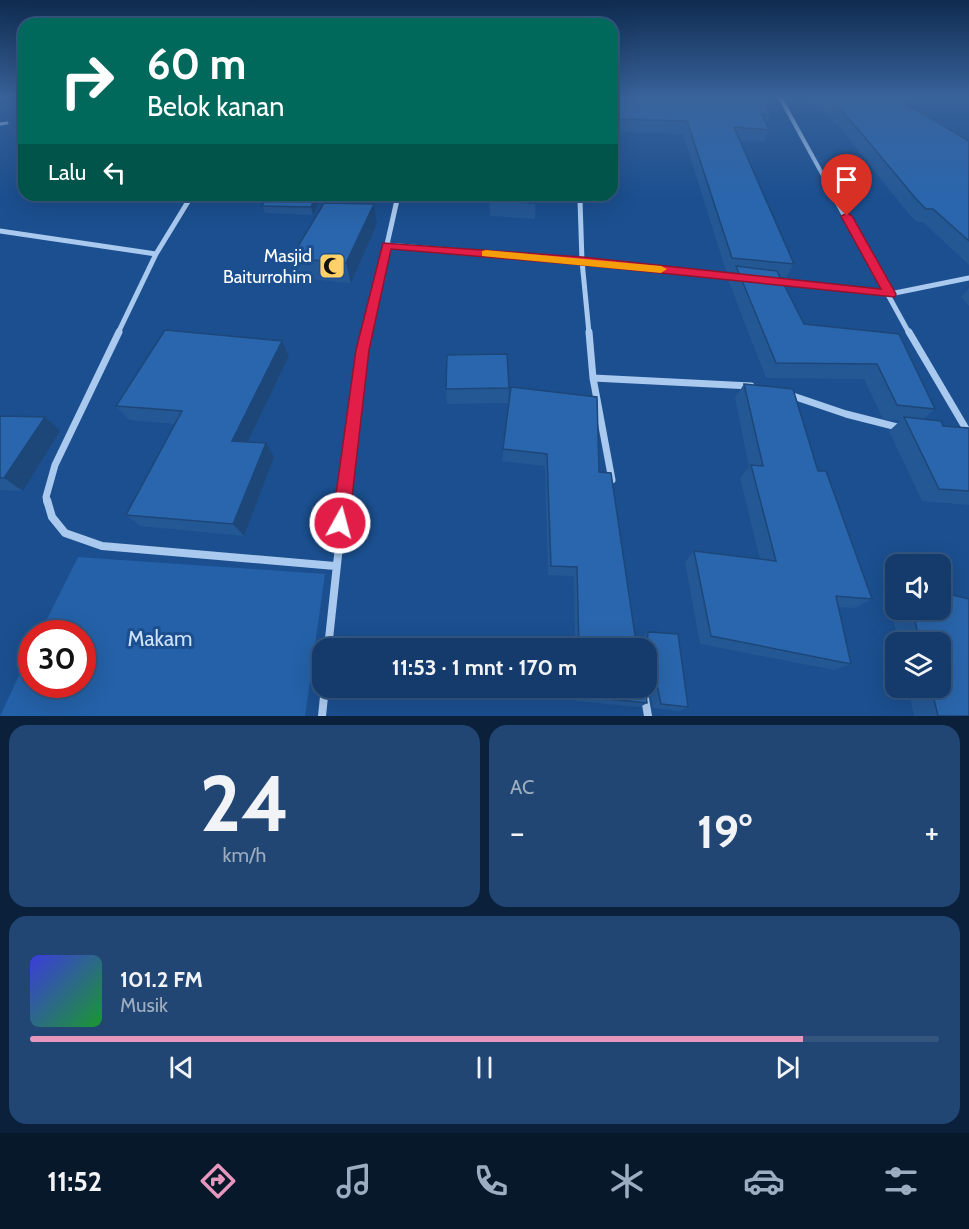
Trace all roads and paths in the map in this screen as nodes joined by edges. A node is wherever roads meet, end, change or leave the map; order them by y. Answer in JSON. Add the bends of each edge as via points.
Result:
{"nodes":[{"id":1,"x":799,"y":130,"type":"edge"},
{"id":2,"x":188,"y":201,"type":"edge"},
{"id":3,"x":397,"y":201,"type":"edge"},
{"id":4,"x":580,"y":201,"type":"edge"},
{"id":5,"x":0,"y":231,"type":"edge"},
{"id":6,"x":387,"y":245,"type":"junction"},
{"id":7,"x":156,"y":254,"type":"junction"},
{"id":8,"x":582,"y":261,"type":"junction"},
{"id":9,"x":969,"y":278,"type":"edge"},
{"id":10,"x":748,"y":279,"type":"edge"},
{"id":11,"x":772,"y":281,"type":"edge"},
{"id":12,"x":890,"y":294,"type":"junction"},
{"id":13,"x":593,"y":378,"type":"junction"},
{"id":14,"x":758,"y":387,"type":"edge"},
{"id":15,"x":780,"y":392,"type":"edge"},
{"id":16,"x":905,"y":428,"type":"edge"},
{"id":17,"x":958,"y":432,"type":"edge"},
{"id":18,"x":969,"y":433,"type":"edge"},
{"id":19,"x":614,"y":489,"type":"edge"},
{"id":20,"x":335,"y":566,"type":"junction"},
{"id":21,"x":329,"y":638,"type":"edge"},
{"id":22,"x":324,"y":698,"type":"edge"},
{"id":23,"x":645,"y":698,"type":"edge"},
{"id":24,"x":322,"y":716,"type":"edge"},
{"id":25,"x":648,"y":716,"type":"edge"}],
"edges":[{"from":1,"to":12,"type":"street"},
{"from":2,"to":7,"type":"street"},
{"from":3,"to":6,"type":"street"},
{"from":4,"to":8,"type":"street"},
{"from":5,"to":7,"type":"street"},
{"from":6,"to":8,"type":"street"},
{"from":6,"to":20,"type":"street","via":[[363,350]]},
{"from":7,"to":20,"type":"street","via":[[55,465],[46,497],[52,517],[65,533],[102,546]]},
{"from":8,"to":10,"type":"street"},
{"from":8,"to":13,"type":"street"},
{"from":9,"to":12,"type":"street"},
{"from":11,"to":12,"type":"street"},
{"from":12,"to":18,"type":"street"},
{"from":13,"to":14,"type":"street"},
{"from":13,"to":19,"type":"street"},
{"from":15,"to":16,"type":"street"},
{"from":17,"to":18,"type":"street"},
{"from":20,"to":21,"type":"street"},
{"from":22,"to":24,"type":"street"},
{"from":23,"to":25,"type":"street"}]}
